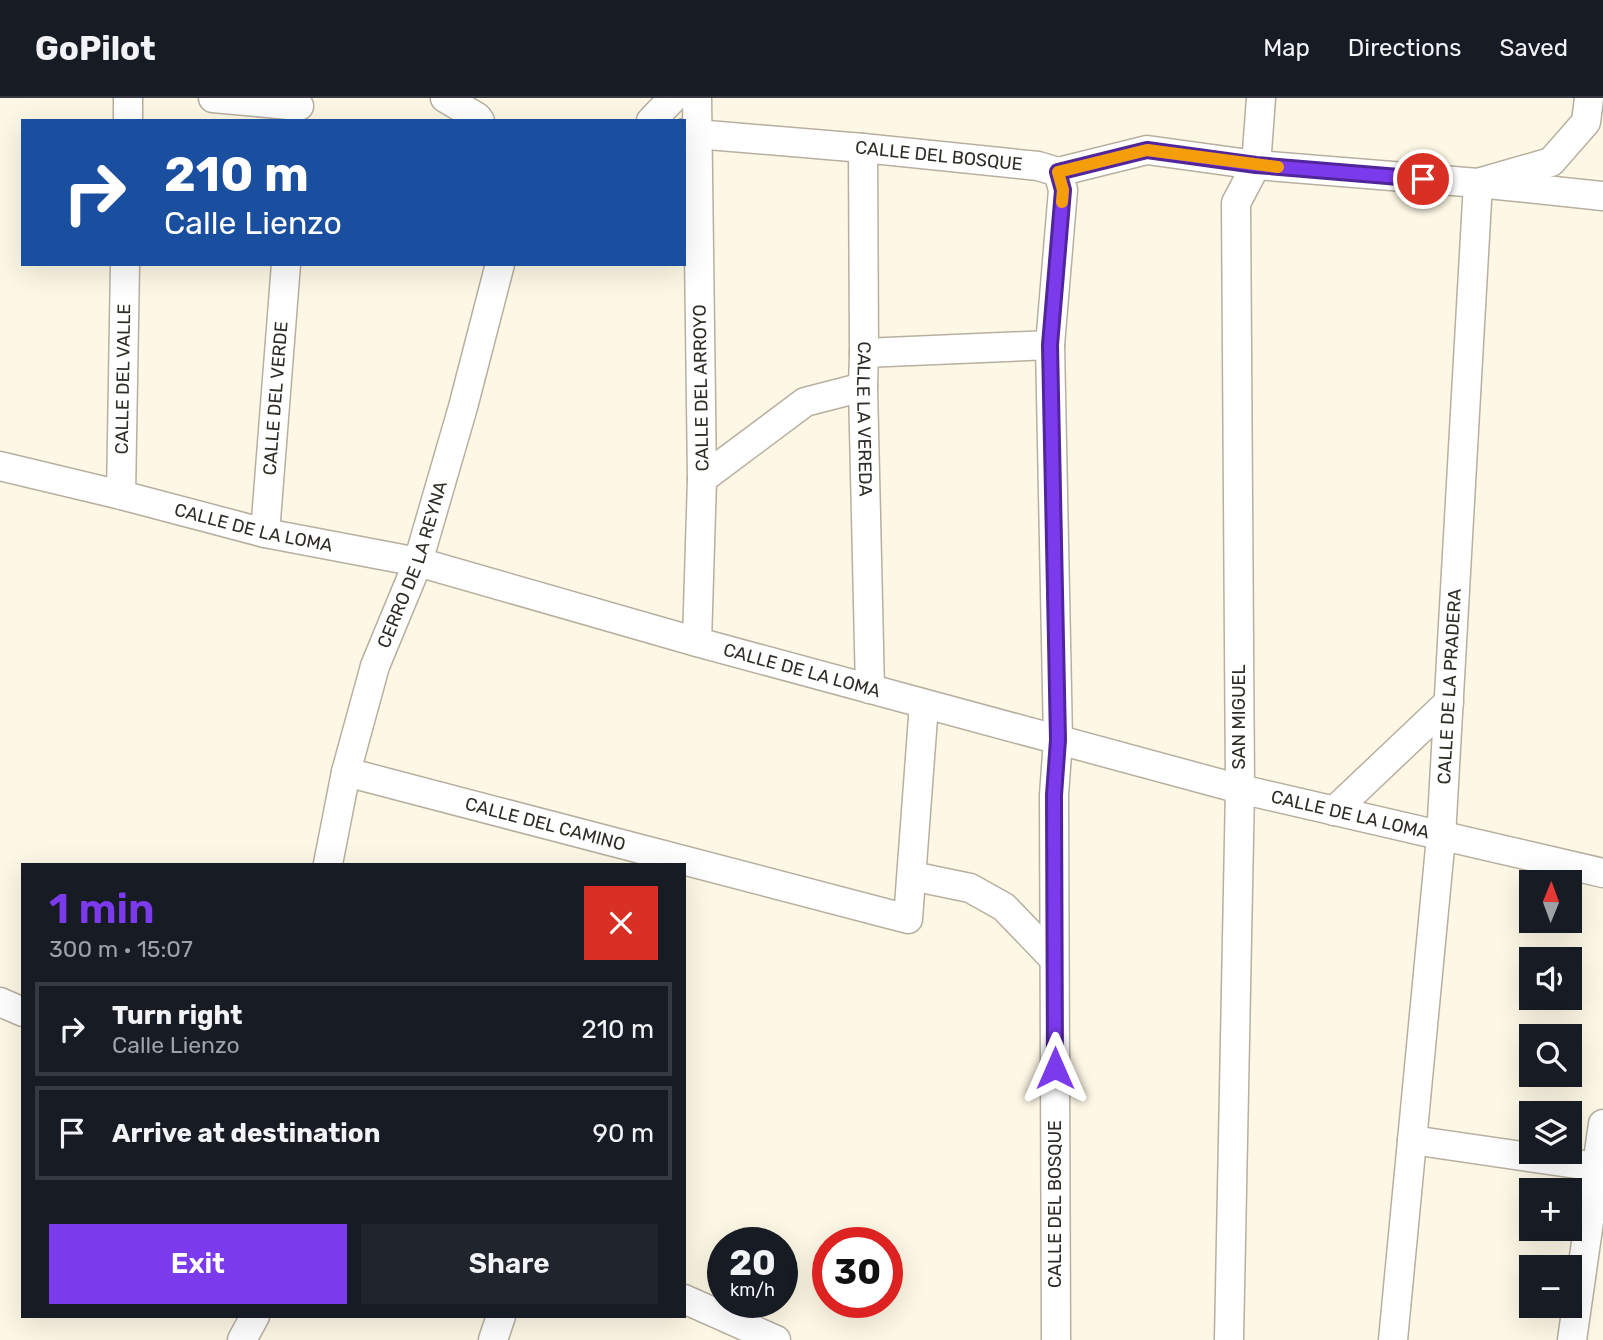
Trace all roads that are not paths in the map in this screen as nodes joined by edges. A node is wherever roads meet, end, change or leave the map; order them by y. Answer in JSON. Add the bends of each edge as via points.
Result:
{"nodes":[{"id":1,"x":128,"y":98,"type":"edge"},
{"id":2,"x":213,"y":98,"type":"edge"},
{"id":3,"x":445,"y":98,"type":"edge"},
{"id":4,"x":673,"y":98,"type":"edge"},
{"id":5,"x":697,"y":98,"type":"edge"},
{"id":6,"x":1261,"y":98,"type":"edge"},
{"id":7,"x":1589,"y":98,"type":"edge"},
{"id":8,"x":302,"y":108,"type":"edge"},
{"id":9,"x":128,"y":119,"type":"edge"},
{"id":10,"x":478,"y":119,"type":"edge"},
{"id":11,"x":653,"y":119,"type":"edge"},
{"id":12,"x":691,"y":133,"type":"edge"},
{"id":13,"x":863,"y":148,"type":"junction"},
{"id":14,"x":1256,"y":165,"type":"junction"},
{"id":15,"x":1058,"y":172,"type":"junction"},
{"id":16,"x":1478,"y":183,"type":"junction"},
{"id":17,"x":1603,"y":196,"type":"edge"},
{"id":18,"x":125,"y":266,"type":"edge"},
{"id":19,"x":286,"y":266,"type":"edge"},
{"id":20,"x":499,"y":266,"type":"edge"},
{"id":21,"x":1050,"y":345,"type":"junction"},
{"id":22,"x":864,"y":353,"type":"junction"},
{"id":23,"x":863,"y":387,"type":"junction"},
{"id":24,"x":0,"y":466,"type":"edge"},
{"id":25,"x":702,"y":479,"type":"junction"},
{"id":26,"x":121,"y":495,"type":"junction"},
{"id":27,"x":265,"y":533,"type":"junction"},
{"id":28,"x":418,"y":562,"type":"junction"},
{"id":29,"x":697,"y":642,"type":"junction"},
{"id":30,"x":870,"y":689,"type":"junction"},
{"id":31,"x":1449,"y":702,"type":"junction"},
{"id":32,"x":924,"y":704,"type":"junction"},
{"id":33,"x":1058,"y":740,"type":"junction"},
{"id":34,"x":346,"y":772,"type":"junction"},
{"id":35,"x":1240,"y":789,"type":"junction"},
{"id":36,"x":1334,"y":811,"type":"junction"},
{"id":37,"x":1441,"y":837,"type":"junction"},
{"id":38,"x":328,"y":863,"type":"edge"},
{"id":39,"x":1603,"y":873,"type":"edge"},
{"id":40,"x":912,"y":876,"type":"junction"},
{"id":41,"x":1054,"y":959,"type":"junction"},
{"id":42,"x":0,"y":1002,"type":"edge"},
{"id":43,"x":21,"y":1011,"type":"edge"},
{"id":44,"x":1603,"y":1124,"type":"edge"},
{"id":45,"x":1412,"y":1140,"type":"junction"},
{"id":46,"x":1597,"y":1167,"type":"junction"},
{"id":47,"x":686,"y":1299,"type":"edge"},
{"id":48,"x":254,"y":1318,"type":"edge"},
{"id":49,"x":500,"y":1318,"type":"edge"},
{"id":50,"x":243,"y":1340,"type":"edge"},
{"id":51,"x":493,"y":1340,"type":"edge"},
{"id":52,"x":776,"y":1340,"type":"edge"},
{"id":53,"x":1056,"y":1340,"type":"edge"},
{"id":54,"x":1228,"y":1340,"type":"edge"},
{"id":55,"x":1392,"y":1340,"type":"edge"},
{"id":56,"x":1572,"y":1340,"type":"edge"}],
"edges":[{"from":1,"to":9,"type":"street"},
{"from":2,"to":8,"type":"street"},
{"from":3,"to":10,"type":"street"},
{"from":4,"to":11,"type":"street"},
{"from":5,"to":12,"type":"street","name":"CALLE DEL ARROYO"},
{"from":6,"to":14,"type":"street","name":"SAN MIGUEL"},
{"from":7,"to":16,"type":"street","via":[[1586,122],[1551,162]]},
{"from":12,"to":13,"type":"street","name":"CALLE DEL BOSQUE"},
{"from":12,"to":25,"type":"street","name":"CALLE DEL ARROYO"},
{"from":13,"to":15,"type":"street","name":"CALLE DEL BOSQUE","via":[[1038,166]]},
{"from":13,"to":22,"type":"street","name":"CALLE LA VEREDA"},
{"from":14,"to":15,"type":"street","via":[[1147,150]]},
{"from":14,"to":16,"type":"street"},
{"from":14,"to":35,"type":"street","name":"SAN MIGUEL","via":[[1236,204]]},
{"from":15,"to":21,"type":"street","name":"CALLE DEL BOSQUE","via":[[1063,190]]},
{"from":16,"to":17,"type":"street"},
{"from":16,"to":31,"type":"street","name":"CALLE DE LA PRADERA"},
{"from":18,"to":26,"type":"street","name":"CALLE DEL VALLE"},
{"from":19,"to":27,"type":"street","name":"CALLE DEL VERDE"},
{"from":20,"to":28,"type":"street","name":"CERRO DE LA REYNA"},
{"from":21,"to":22,"type":"street"},
{"from":21,"to":33,"type":"street","name":"CALLE DEL BOSQUE"},
{"from":22,"to":23,"type":"street","name":"CALLE LA VEREDA"},
{"from":23,"to":25,"type":"street","via":[[805,402]]},
{"from":23,"to":30,"type":"street","name":"CALLE LA VEREDA"},
{"from":24,"to":26,"type":"street","name":"CALLE DE LA LOMA"},
{"from":25,"to":29,"type":"street","name":"CALLE DEL ARROYO"},
{"from":26,"to":27,"type":"street","name":"CALLE DE LA LOMA"},
{"from":27,"to":28,"type":"street","name":"CALLE DE LA LOMA"},
{"from":28,"to":29,"type":"street","name":"CALLE DE LA LOMA"},
{"from":28,"to":34,"type":"street","name":"CERRO DE LA REYNA","via":[[375,666]]},
{"from":29,"to":30,"type":"street","name":"CALLE DE LA LOMA"},
{"from":30,"to":32,"type":"street","name":"CALLE DE LA LOMA"},
{"from":31,"to":36,"type":"street"},
{"from":31,"to":37,"type":"street","name":"CALLE DE LA PRADERA"},
{"from":32,"to":33,"type":"street","name":"CALLE DE LA LOMA"},
{"from":32,"to":40,"type":"street"},
{"from":33,"to":35,"type":"street","name":"CALLE DE LA LOMA"},
{"from":33,"to":41,"type":"street","name":"CALLE DEL BOSQUE"},
{"from":34,"to":38,"type":"street","name":"CERRO DE LA REYNA"},
{"from":34,"to":40,"type":"street","name":"CALLE DEL CAMINO","via":[[908,919]]},
{"from":35,"to":36,"type":"street","name":"CALLE DE LA LOMA"},
{"from":35,"to":54,"type":"street","name":"SAN MIGUEL"},
{"from":36,"to":37,"type":"street","name":"CALLE DE LA LOMA"},
{"from":37,"to":39,"type":"street","name":"CALLE DE LA LOMA"},
{"from":37,"to":45,"type":"street","name":"CALLE DE LA PRADERA"},
{"from":40,"to":41,"type":"street","via":[[970,888],[1004,907]]},
{"from":41,"to":53,"type":"street","name":"CALLE DEL BOSQUE"},
{"from":42,"to":43,"type":"street"},
{"from":44,"to":46,"type":"street"},
{"from":45,"to":46,"type":"street"},
{"from":45,"to":55,"type":"street","name":"CALLE DE LA PRADERA"},
{"from":46,"to":56,"type":"street"},
{"from":47,"to":52,"type":"street"},
{"from":48,"to":50,"type":"street"},
{"from":49,"to":51,"type":"street"}]}
